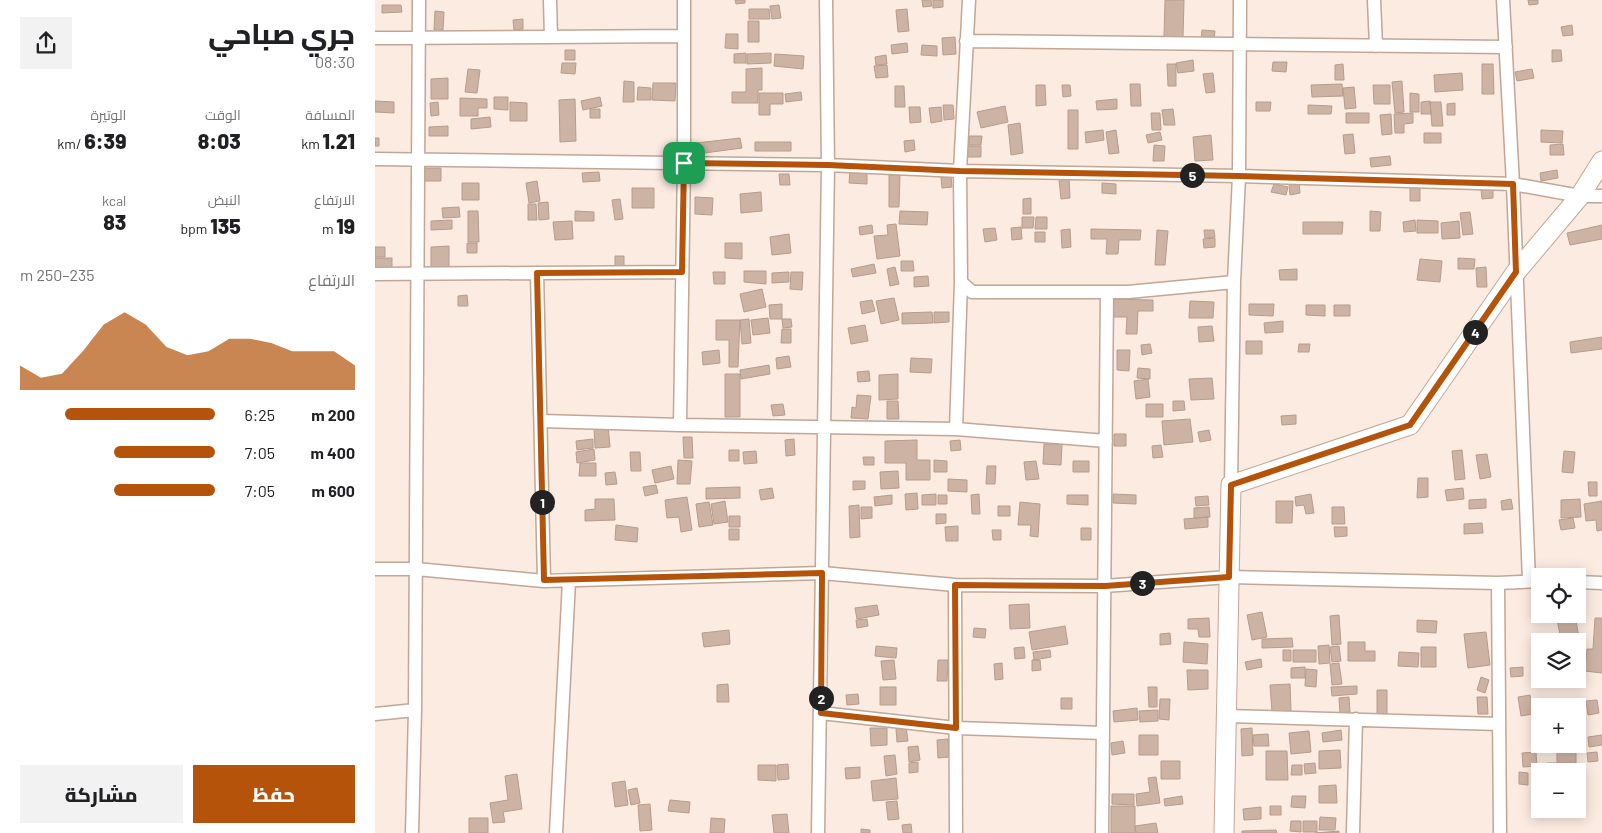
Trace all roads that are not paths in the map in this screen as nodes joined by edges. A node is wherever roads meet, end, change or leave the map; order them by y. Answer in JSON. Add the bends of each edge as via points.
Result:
{"nodes":[{"id":1,"x":419,"y":0,"type":"edge"},
{"id":2,"x":549,"y":0,"type":"edge"},
{"id":3,"x":684,"y":0,"type":"edge"},
{"id":4,"x":826,"y":0,"type":"edge"},
{"id":5,"x":969,"y":0,"type":"edge"},
{"id":6,"x":1240,"y":0,"type":"edge"},
{"id":7,"x":1375,"y":0,"type":"edge"},
{"id":8,"x":1503,"y":0,"type":"edge"},
{"id":9,"x":684,"y":36,"type":"junction"},
{"id":10,"x":419,"y":37,"type":"junction"},
{"id":11,"x":551,"y":37,"type":"junction"},
{"id":12,"x":375,"y":38,"type":"edge"},
{"id":13,"x":966,"y":41,"type":"junction"},
{"id":14,"x":1239,"y":44,"type":"junction"},
{"id":15,"x":1376,"y":46,"type":"junction"},
{"id":16,"x":1506,"y":47,"type":"junction"},
{"id":17,"x":375,"y":159,"type":"edge"},
{"id":18,"x":419,"y":159,"type":"junction"},
{"id":19,"x":1602,"y":161,"type":"edge"},
{"id":20,"x":684,"y":163,"type":"junction"},
{"id":21,"x":828,"y":165,"type":"junction"},
{"id":22,"x":960,"y":171,"type":"junction"},
{"id":23,"x":1239,"y":176,"type":"junction"},
{"id":24,"x":1513,"y":184,"type":"junction"},
{"id":25,"x":1581,"y":196,"type":"junction"},
{"id":26,"x":1602,"y":196,"type":"edge"},
{"id":27,"x":682,"y":272,"type":"junction"},
{"id":28,"x":1516,"y":272,"type":"junction"},
{"id":29,"x":537,"y":273,"type":"junction"},
{"id":30,"x":375,"y":274,"type":"edge"},
{"id":31,"x":417,"y":274,"type":"junction"},
{"id":32,"x":961,"y":282,"type":"junction"},
{"id":33,"x":1234,"y":282,"type":"junction"},
{"id":34,"x":1107,"y":292,"type":"junction"},
{"id":35,"x":541,"y":421,"type":"junction"},
{"id":36,"x":680,"y":425,"type":"junction"},
{"id":37,"x":823,"y":426,"type":"junction"},
{"id":38,"x":956,"y":429,"type":"junction"},
{"id":39,"x":1106,"y":442,"type":"junction"},
{"id":40,"x":1231,"y":485,"type":"junction"},
{"id":41,"x":1534,"y":568,"type":"edge"},
{"id":42,"x":375,"y":569,"type":"edge"},
{"id":43,"x":416,"y":569,"type":"junction"},
{"id":44,"x":822,"y":573,"type":"junction"},
{"id":45,"x":1229,"y":577,"type":"junction"},
{"id":46,"x":544,"y":580,"type":"junction"},
{"id":47,"x":1531,"y":580,"type":"edge"},
{"id":48,"x":569,"y":581,"type":"junction"},
{"id":49,"x":1586,"y":582,"type":"edge"},
{"id":50,"x":1498,"y":583,"type":"junction"},
{"id":51,"x":1602,"y":583,"type":"edge"},
{"id":52,"x":955,"y":585,"type":"junction"},
{"id":53,"x":1105,"y":586,"type":"junction"},
{"id":54,"x":415,"y":710,"type":"junction"},
{"id":55,"x":821,"y":713,"type":"junction"},
{"id":56,"x":375,"y":714,"type":"edge"},
{"id":57,"x":1226,"y":716,"type":"junction"},
{"id":58,"x":1356,"y":719,"type":"junction"},
{"id":59,"x":1499,"y":724,"type":"junction"},
{"id":60,"x":956,"y":728,"type":"junction"},
{"id":61,"x":1103,"y":733,"type":"junction"},
{"id":62,"x":412,"y":833,"type":"edge"},
{"id":63,"x":556,"y":833,"type":"edge"},
{"id":64,"x":818,"y":833,"type":"edge"},
{"id":65,"x":956,"y":833,"type":"edge"},
{"id":66,"x":1102,"y":833,"type":"edge"},
{"id":67,"x":1224,"y":833,"type":"edge"},
{"id":68,"x":1353,"y":833,"type":"edge"},
{"id":69,"x":1500,"y":833,"type":"edge"}],
"edges":[{"from":1,"to":10,"type":"street"},
{"from":2,"to":11,"type":"street"},
{"from":3,"to":9,"type":"street"},
{"from":4,"to":21,"type":"street"},
{"from":5,"to":13,"type":"street"},
{"from":6,"to":14,"type":"street"},
{"from":7,"to":15,"type":"street"},
{"from":8,"to":16,"type":"street"},
{"from":9,"to":11,"type":"street"},
{"from":9,"to":20,"type":"street"},
{"from":10,"to":11,"type":"street"},
{"from":10,"to":12,"type":"street"},
{"from":10,"to":18,"type":"street"},
{"from":13,"to":14,"type":"street"},
{"from":13,"to":22,"type":"street"},
{"from":14,"to":15,"type":"street"},
{"from":14,"to":23,"type":"street"},
{"from":15,"to":16,"type":"street"},
{"from":16,"to":24,"type":"street"},
{"from":17,"to":18,"type":"street"},
{"from":18,"to":20,"type":"street"},
{"from":18,"to":31,"type":"street"},
{"from":19,"to":25,"type":"street"},
{"from":20,"to":21,"type":"street"},
{"from":20,"to":27,"type":"street"},
{"from":21,"to":22,"type":"street"},
{"from":21,"to":37,"type":"street"},
{"from":22,"to":23,"type":"street"},
{"from":22,"to":32,"type":"street"},
{"from":23,"to":24,"type":"street"},
{"from":23,"to":33,"type":"street"},
{"from":24,"to":25,"type":"street"},
{"from":24,"to":28,"type":"street"},
{"from":25,"to":26,"type":"street"},
{"from":25,"to":28,"type":"street"},
{"from":27,"to":29,"type":"street"},
{"from":27,"to":36,"type":"street"},
{"from":28,"to":40,"type":"street","via":[[1410,425]]},
{"from":28,"to":41,"type":"street"},
{"from":29,"to":31,"type":"street"},
{"from":29,"to":35,"type":"street"},
{"from":30,"to":31,"type":"street"},
{"from":31,"to":43,"type":"street"},
{"from":32,"to":34,"type":"street","via":[[972,292]]},
{"from":32,"to":38,"type":"street"},
{"from":33,"to":34,"type":"street"},
{"from":33,"to":40,"type":"street"},
{"from":34,"to":39,"type":"street"},
{"from":35,"to":36,"type":"street"},
{"from":35,"to":46,"type":"street"},
{"from":36,"to":37,"type":"street"},
{"from":37,"to":38,"type":"street"},
{"from":37,"to":44,"type":"street"},
{"from":38,"to":39,"type":"street"},
{"from":39,"to":53,"type":"street"},
{"from":40,"to":45,"type":"street"},
{"from":42,"to":43,"type":"street"},
{"from":43,"to":46,"type":"street"},
{"from":43,"to":54,"type":"street"},
{"from":44,"to":48,"type":"street"},
{"from":44,"to":52,"type":"street"},
{"from":44,"to":55,"type":"street"},
{"from":45,"to":50,"type":"street"},
{"from":45,"to":53,"type":"street"},
{"from":45,"to":57,"type":"street"},
{"from":46,"to":48,"type":"street"},
{"from":47,"to":50,"type":"street"},
{"from":48,"to":63,"type":"street"},
{"from":49,"to":51,"type":"street"},
{"from":50,"to":59,"type":"street"},
{"from":52,"to":53,"type":"street"},
{"from":52,"to":60,"type":"street"},
{"from":53,"to":61,"type":"street"},
{"from":54,"to":56,"type":"street"},
{"from":54,"to":62,"type":"street"},
{"from":55,"to":60,"type":"street"},
{"from":55,"to":64,"type":"street"},
{"from":57,"to":58,"type":"street"},
{"from":57,"to":67,"type":"street"},
{"from":58,"to":59,"type":"street"},
{"from":58,"to":68,"type":"street"},
{"from":59,"to":69,"type":"street"},
{"from":60,"to":61,"type":"street"},
{"from":60,"to":65,"type":"street"},
{"from":61,"to":66,"type":"street"}]}
